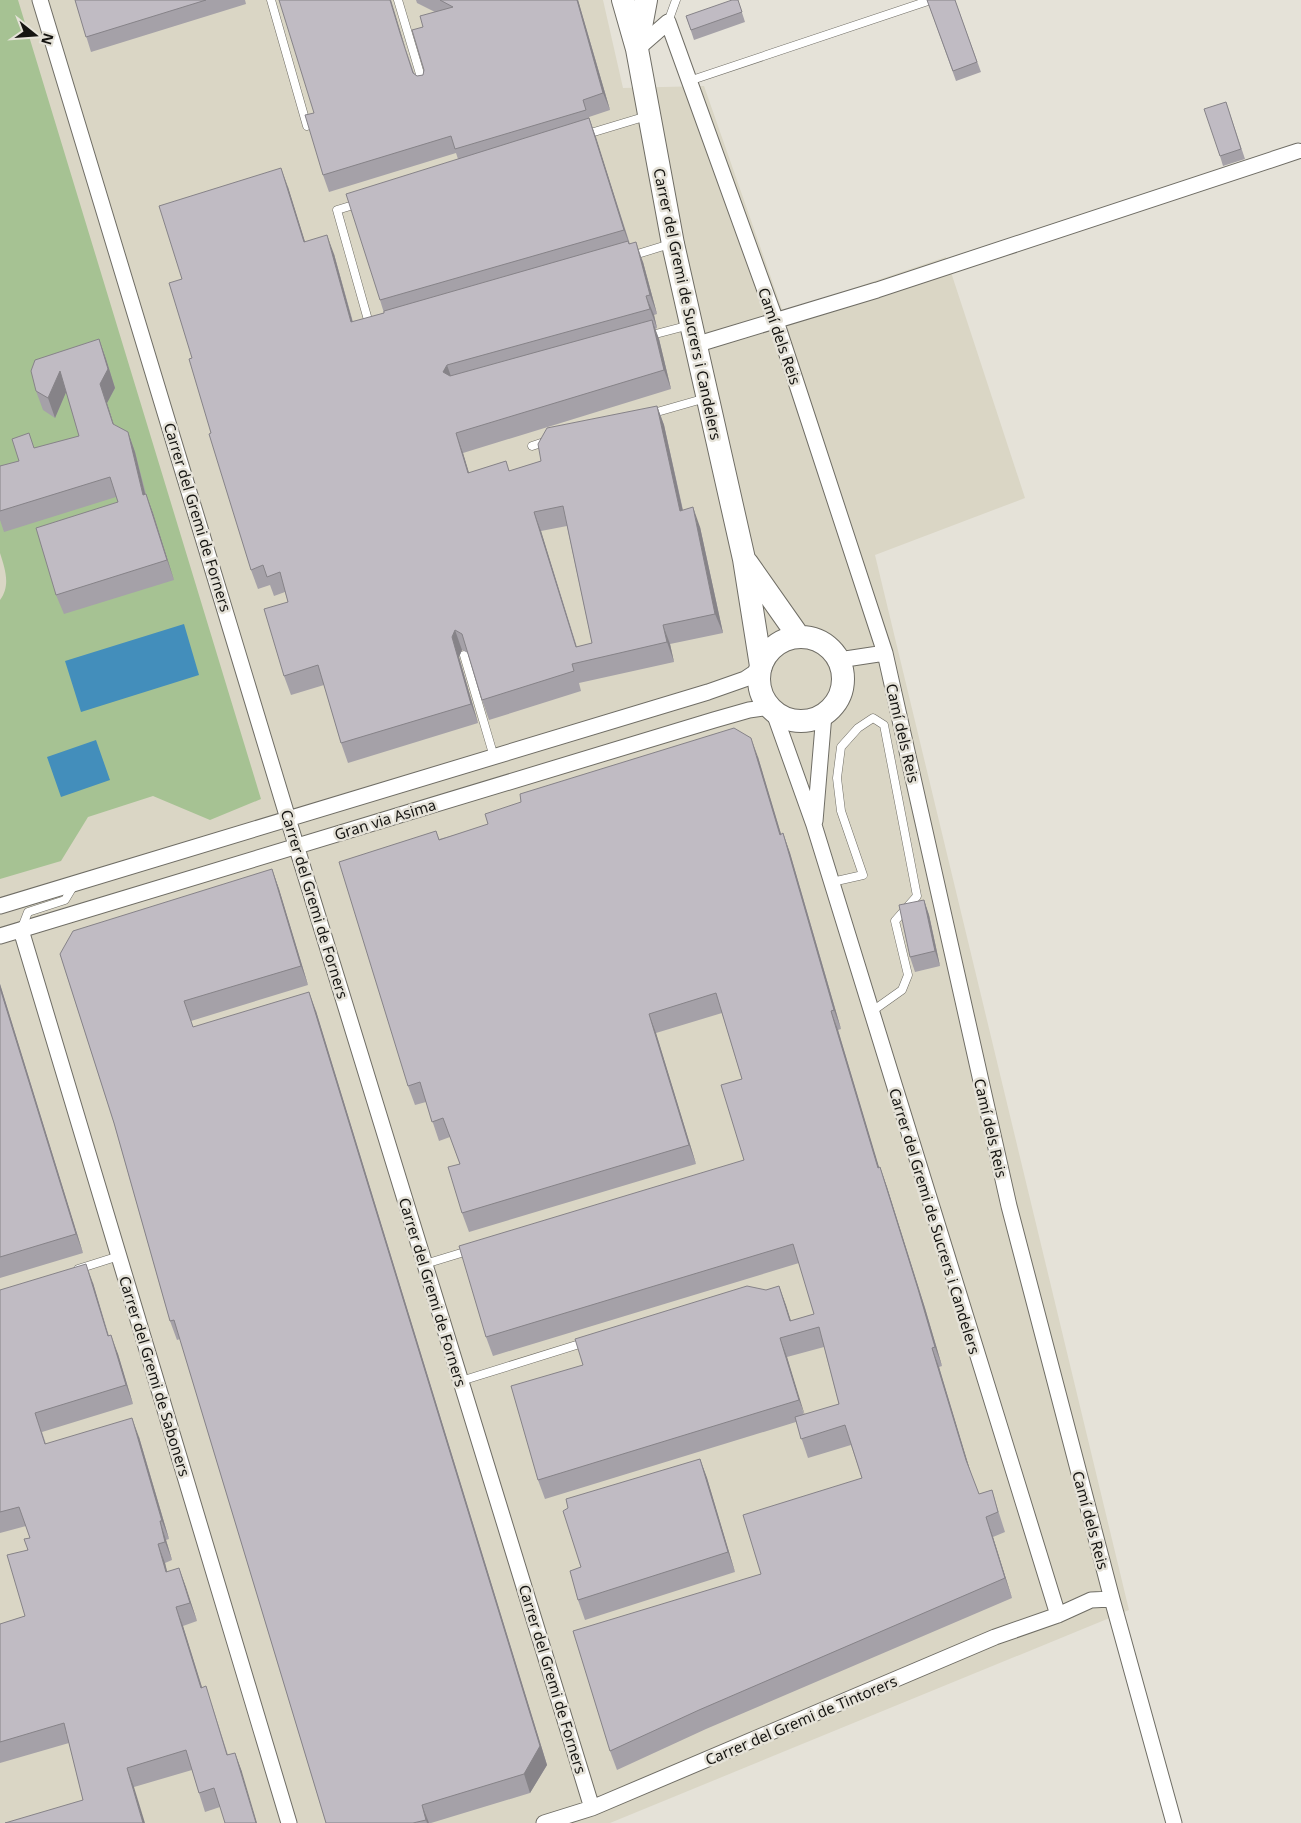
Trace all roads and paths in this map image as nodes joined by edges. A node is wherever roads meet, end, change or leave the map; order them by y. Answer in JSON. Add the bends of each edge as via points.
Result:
{"nodes":[{"id":1,"x":40,"y":0,"type":"edge"},
{"id":2,"x":271,"y":0,"type":"edge"},
{"id":3,"x":398,"y":0,"type":"edge"},
{"id":4,"x":624,"y":0,"type":"edge"},
{"id":5,"x":646,"y":0,"type":"edge"},
{"id":6,"x":676,"y":0,"type":"edge"},
{"id":7,"x":931,"y":0,"type":"edge"},
{"id":8,"x":668,"y":22,"type":"junction"},
{"id":9,"x":637,"y":49,"type":"junction"},
{"id":10,"x":689,"y":81,"type":"junction"},
{"id":11,"x":425,"y":88,"type":"edge"},
{"id":12,"x":649,"y":116,"type":"junction"},
{"id":13,"x":307,"y":126,"type":"edge"},
{"id":14,"x":574,"y":138,"type":"edge"},
{"id":15,"x":1298,"y":151,"type":"dead end"},
{"id":16,"x":365,"y":201,"type":"edge"},
{"id":17,"x":673,"y":244,"type":"junction"},
{"id":18,"x":626,"y":257,"type":"edge"},
{"id":19,"x":776,"y":321,"type":"junction"},
{"id":20,"x":380,"y":327,"type":"edge"},
{"id":21,"x":693,"y":335,"type":"junction"},
{"id":22,"x":644,"y":338,"type":"edge"},
{"id":23,"x":707,"y":398,"type":"junction"},
{"id":24,"x":643,"y":416,"type":"edge"},
{"id":25,"x":560,"y":438,"type":"edge"},
{"id":26,"x":532,"y":446,"type":"dead end"},
{"id":27,"x":744,"y":558,"type":"junction"},
{"id":28,"x":799,"y":637,"type":"junction"},
{"id":29,"x":885,"y":653,"type":"junction"},
{"id":30,"x":464,"y":654,"type":"edge"},
{"id":31,"x":839,"y":660,"type":"junction"},
{"id":32,"x":761,"y":668,"type":"junction"},
{"id":33,"x":772,"y":709,"type":"junction"},
{"id":34,"x":824,"y":714,"type":"junction"},
{"id":35,"x":494,"y":757,"type":"junction"},
{"id":36,"x":289,"y":818,"type":"junction"},
{"id":37,"x":814,"y":825,"type":"junction"},
{"id":38,"x":296,"y":845,"type":"junction"},
{"id":39,"x":832,"y":882,"type":"junction"},
{"id":40,"x":75,"y":883,"type":"junction"},
{"id":41,"x":0,"y":906,"type":"edge"},
{"id":42,"x":21,"y":930,"type":"junction"},
{"id":43,"x":0,"y":936,"type":"edge"},
{"id":44,"x":871,"y":1012,"type":"junction"},
{"id":45,"x":482,"y":1246,"type":"edge"},
{"id":46,"x":119,"y":1256,"type":"junction"},
{"id":47,"x":425,"y":1264,"type":"junction"},
{"id":48,"x":74,"y":1271,"type":"edge"},
{"id":49,"x":592,"y":1340,"type":"edge"},
{"id":50,"x":461,"y":1381,"type":"junction"},
{"id":51,"x":1112,"y":1599,"type":"junction"},
{"id":52,"x":1058,"y":1615,"type":"junction"},
{"id":53,"x":592,"y":1808,"type":"junction"},
{"id":54,"x":290,"y":1823,"type":"edge"},
{"id":55,"x":544,"y":1823,"type":"edge"},
{"id":56,"x":1174,"y":1823,"type":"edge"}],
"edges":[{"from":1,"to":36,"type":"street","name":"Carrer del Gremi de Forners"},
{"from":2,"to":13,"type":"lane"},
{"from":3,"to":11,"type":"lane"},
{"from":4,"to":9,"type":"street","name":"Carrer del Gremi de Sucrers i Candelers"},
{"from":5,"to":9,"type":"street","name":"Carrer del Gremi de Sucrers i Candelers"},
{"from":6,"to":8,"type":"lane"},
{"from":7,"to":10,"type":"lane"},
{"from":8,"to":9,"type":"street"},
{"from":8,"to":10,"type":"street","name":"Camí dels Reis"},
{"from":9,"to":12,"type":"street","name":"Carrer del Gremi de Sucrers i Candelers"},
{"from":10,"to":19,"type":"street","name":"Camí dels Reis"},
{"from":12,"to":14,"type":"lane"},
{"from":12,"to":17,"type":"street","name":"Carrer del Gremi de Sucrers i Candelers"},
{"from":15,"to":19,"type":"street"},
{"from":16,"to":20,"type":"lane","via":[[337,210],[371,330]]},
{"from":17,"to":18,"type":"lane"},
{"from":17,"to":21,"type":"street","name":"Carrer del Gremi de Sucrers i Candelers"},
{"from":19,"to":21,"type":"street"},
{"from":19,"to":29,"type":"street","name":"Camí dels Reis"},
{"from":21,"to":22,"type":"lane"},
{"from":21,"to":23,"type":"street","name":"Carrer del Gremi de Sucrers i Candelers"},
{"from":23,"to":24,"type":"lane"},
{"from":23,"to":27,"type":"street","name":"Carrer del Gremi de Sucrers i Candelers"},
{"from":25,"to":26,"type":"lane"},
{"from":27,"to":28,"type":"street"},
{"from":27,"to":32,"type":"street","name":"Carrer del Gremi de Sucrers i Candelers"},
{"from":28,"to":31,"type":"street","via":[[822,642]]},
{"from":28,"to":32,"type":"street","via":[[776,646]]},
{"from":29,"to":31,"type":"street"},
{"from":29,"to":51,"type":"street","name":"Camí dels Reis","via":[[1009,1206]]},
{"from":30,"to":35,"type":"lane"},
{"from":31,"to":34,"type":"street","via":[[843,684],[833,706]]},
{"from":32,"to":33,"type":"street","via":[[761,690]]},
{"from":32,"to":35,"type":"street","name":"Gran via Asima","via":[[745,680]]},
{"from":33,"to":34,"type":"street","via":[[798,721]]},
{"from":33,"to":37,"type":"street","name":"Carrer del Gremi de Sucrers i Candelers"},
{"from":33,"to":38,"type":"street","name":"Gran via Asima","via":[[749,710],[714,720]]},
{"from":34,"to":37,"type":"street","name":"Carrer del Gremi de Sucrers i Candelers"},
{"from":35,"to":36,"type":"street","name":"Gran via Asima"},
{"from":36,"to":38,"type":"street","name":"Carrer del Gremi de Forners"},
{"from":36,"to":40,"type":"street","name":"Gran via Asima"},
{"from":37,"to":39,"type":"street","name":"Carrer del Gremi de Sucrers i Candelers"},
{"from":38,"to":42,"type":"street","name":"Gran via Asima"},
{"from":38,"to":47,"type":"street","name":"Carrer del Gremi de Forners"},
{"from":39,"to":44,"type":"street","name":"Carrer del Gremi de Sucrers i Candelers"},
{"from":39,"to":44,"type":"lane","via":[[862,874],[841,810],[837,778],[841,747],[858,728],[873,718],[884,725],[917,896],[895,921],[908,975],[902,990]]},
{"from":40,"to":41,"type":"street","name":"Gran via Asima"},
{"from":40,"to":42,"type":"lane","via":[[65,900],[28,912]]},
{"from":42,"to":43,"type":"street","name":"Gran via Asima"},
{"from":42,"to":46,"type":"street","name":"Carrer del Gremi de Saboners"},
{"from":44,"to":52,"type":"street","name":"Carrer del Gremi de Sucrers i Candelers"},
{"from":45,"to":47,"type":"lane"},
{"from":46,"to":48,"type":"lane"},
{"from":46,"to":54,"type":"street","name":"Carrer del Gremi de Saboners"},
{"from":47,"to":50,"type":"street","name":"Carrer del Gremi de Forners"},
{"from":49,"to":50,"type":"lane"},
{"from":50,"to":53,"type":"street","name":"Carrer del Gremi de Forners"},
{"from":51,"to":52,"type":"street","via":[[1091,1600]]},
{"from":51,"to":56,"type":"street","name":"Camí dels Reis"},
{"from":52,"to":53,"type":"street","name":"Carrer del Gremi de Tintorers","via":[[995,1637]]},
{"from":53,"to":55,"type":"street","name":"Carrer del Gremi de Tintorers"}]}
